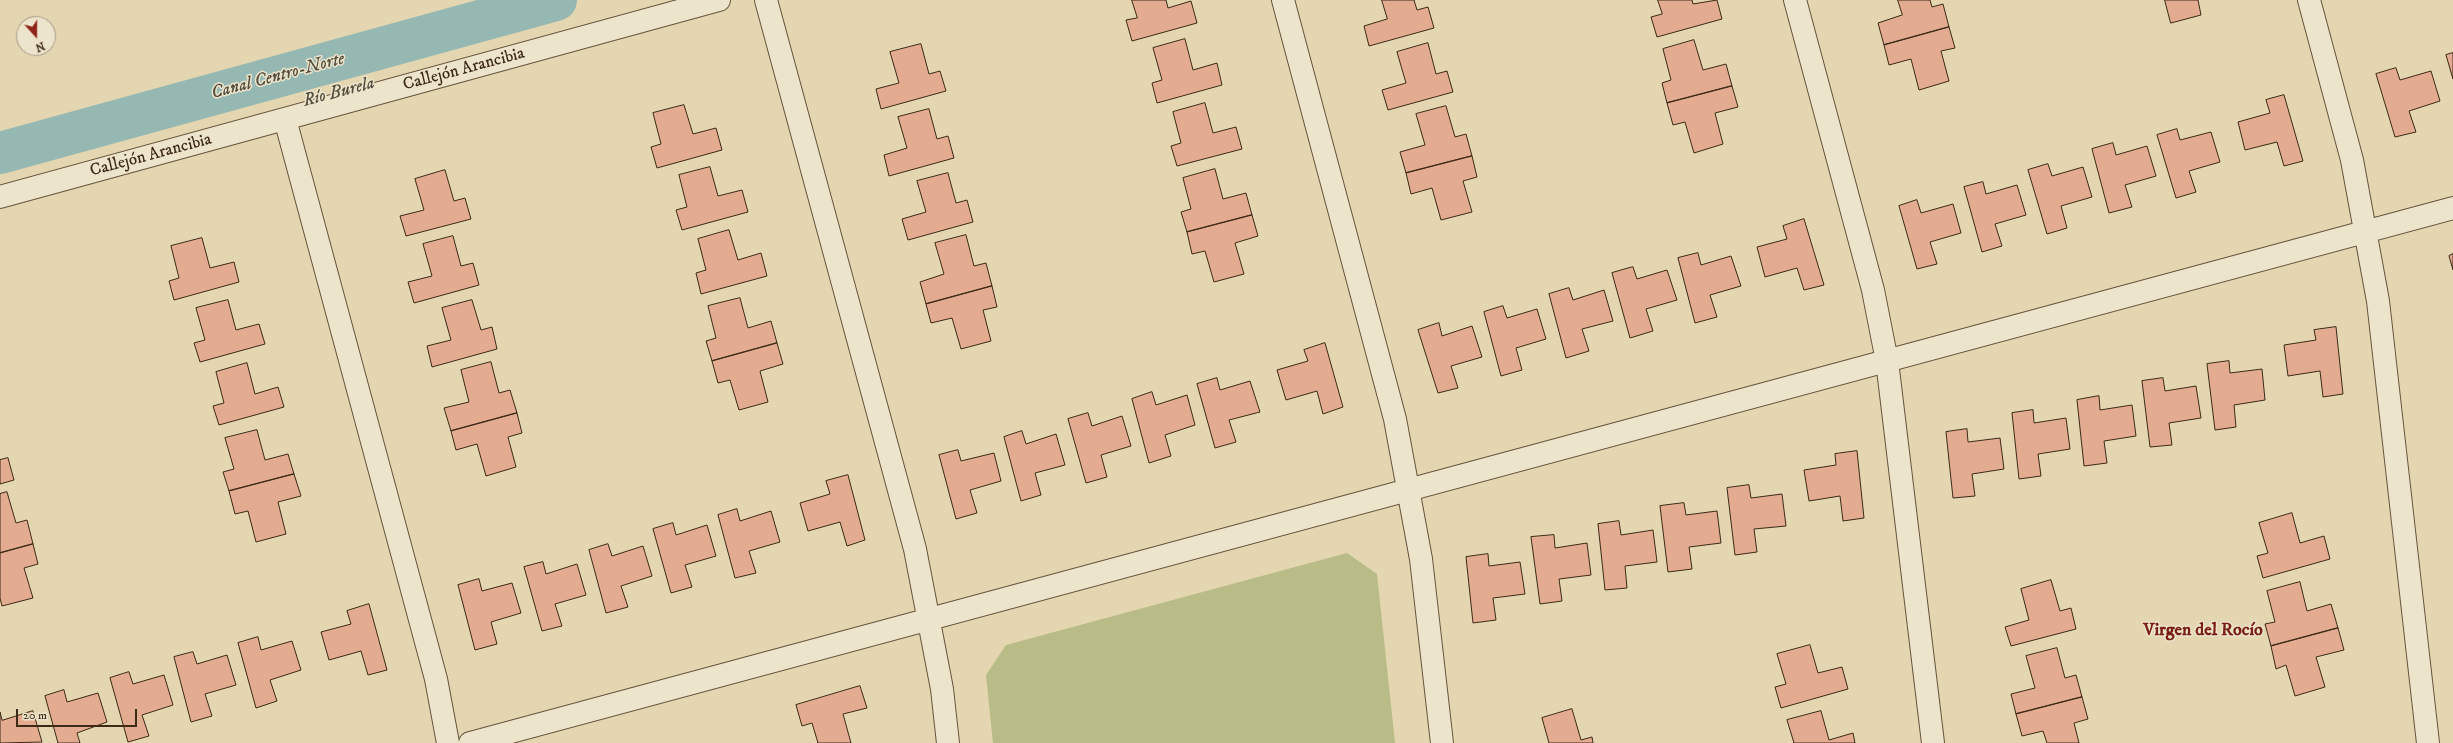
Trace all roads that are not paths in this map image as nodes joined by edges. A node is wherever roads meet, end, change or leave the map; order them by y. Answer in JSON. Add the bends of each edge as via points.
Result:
{"nodes":[{"id":1,"x":719,"y":0,"type":"edge"},
{"id":2,"x":766,"y":0,"type":"edge"},
{"id":3,"x":1283,"y":0,"type":"edge"},
{"id":4,"x":1795,"y":0,"type":"edge"},
{"id":5,"x":2309,"y":0,"type":"edge"},
{"id":6,"x":285,"y":119,"type":"junction"},
{"id":7,"x":0,"y":197,"type":"edge"},
{"id":8,"x":2453,"y":208,"type":"edge"},
{"id":9,"x":2366,"y":232,"type":"junction"},
{"id":10,"x":1887,"y":360,"type":"junction"},
{"id":11,"x":1408,"y":490,"type":"junction"},
{"id":12,"x":929,"y":619,"type":"junction"},
{"id":13,"x":448,"y":743,"type":"edge"},
{"id":14,"x":470,"y":743,"type":"edge"},
{"id":15,"x":948,"y":743,"type":"edge"},
{"id":16,"x":1442,"y":743,"type":"edge"},
{"id":17,"x":1933,"y":743,"type":"edge"},
{"id":18,"x":2428,"y":743,"type":"edge"}],
"edges":[{"from":1,"to":6,"type":"street","name":"Callejón Arancibia"},
{"from":2,"to":12,"type":"street","via":[[915,549]]},
{"from":3,"to":11,"type":"street","via":[[1395,419]]},
{"from":4,"to":10,"type":"street","via":[[1873,290]]},
{"from":5,"to":9,"type":"street","via":[[2352,160]]},
{"from":6,"to":7,"type":"street","name":"Callejón Arancibia"},
{"from":6,"to":13,"type":"street","via":[[436,679]]},
{"from":8,"to":9,"type":"street"},
{"from":9,"to":10,"type":"street"},
{"from":9,"to":18,"type":"street","via":[[2378,301]]},
{"from":10,"to":11,"type":"street"},
{"from":10,"to":17,"type":"street"},
{"from":11,"to":12,"type":"street"},
{"from":11,"to":16,"type":"street","via":[[1421,559]]},
{"from":12,"to":14,"type":"street"},
{"from":12,"to":15,"type":"street","via":[[942,689]]}]}
